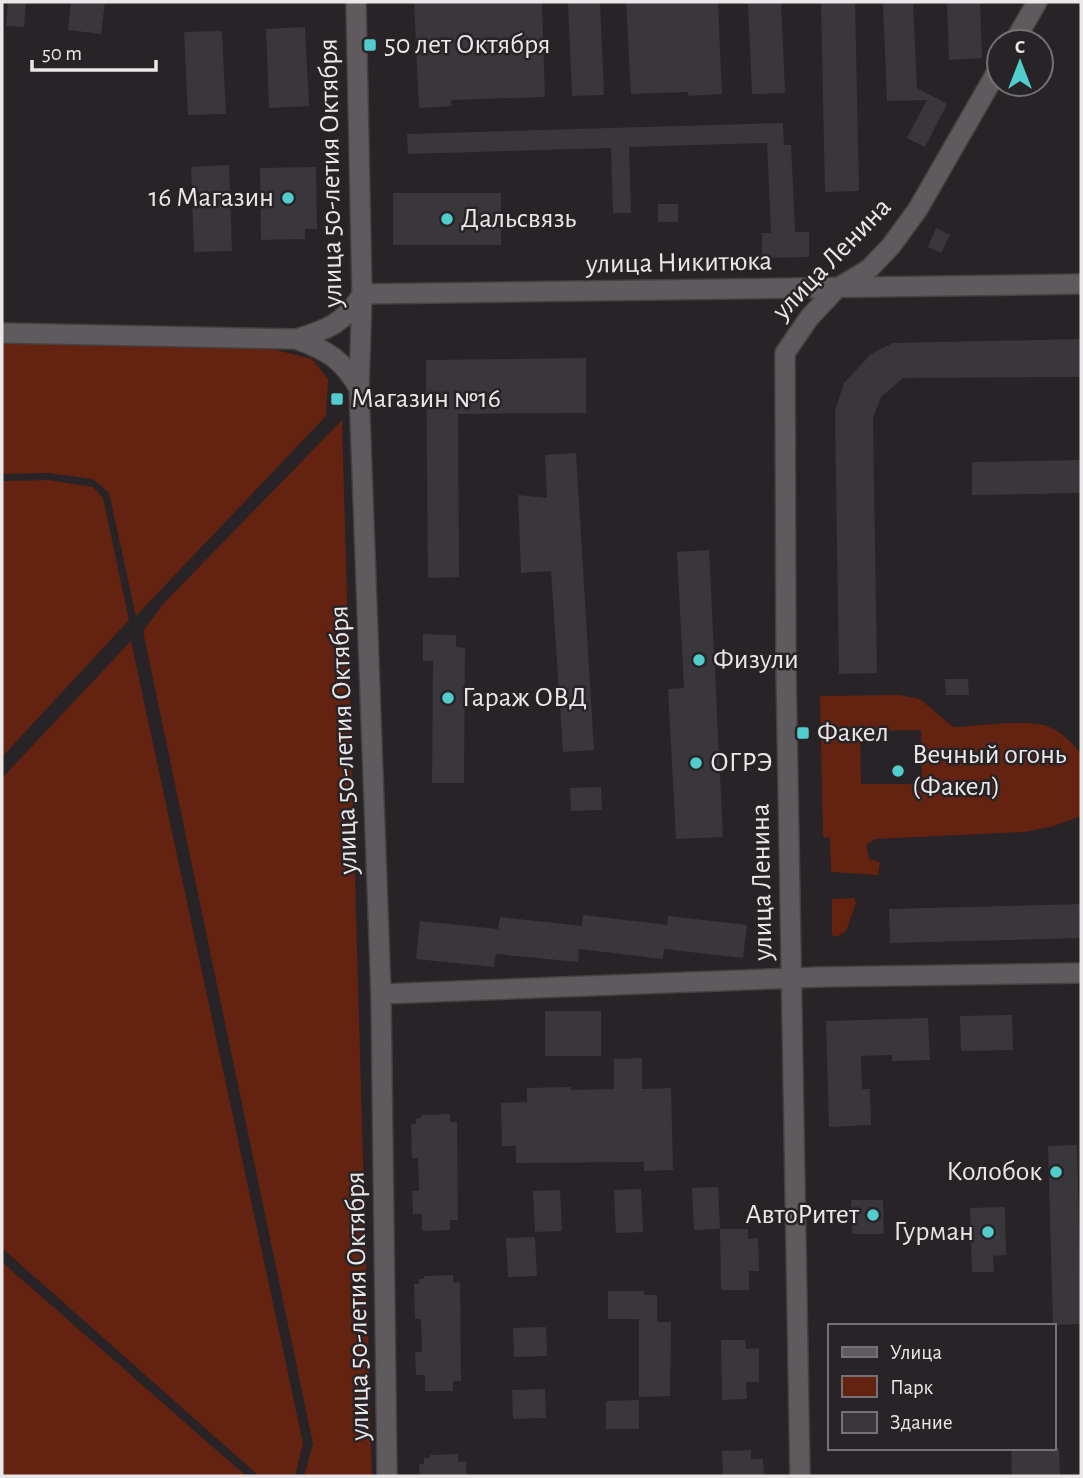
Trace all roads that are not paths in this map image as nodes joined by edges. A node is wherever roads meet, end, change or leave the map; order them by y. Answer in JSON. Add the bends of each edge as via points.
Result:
{"nodes":[{"id":1,"x":356,"y":2,"type":"edge"},
{"id":2,"x":1037,"y":2,"type":"edge"},
{"id":3,"x":1022,"y":28,"type":"edge"},
{"id":4,"x":985,"y":92,"type":"edge"},
{"id":5,"x":1081,"y":284,"type":"edge"},
{"id":6,"x":836,"y":289,"type":"junction"},
{"id":7,"x":362,"y":294,"type":"junction"},
{"id":8,"x":2,"y":333,"type":"edge"},
{"id":9,"x":296,"y":339,"type":"junction"},
{"id":10,"x":359,"y":388,"type":"junction"},
{"id":11,"x":1081,"y":973,"type":"edge"},
{"id":12,"x":792,"y":978,"type":"junction"},
{"id":13,"x":381,"y":994,"type":"junction"},
{"id":14,"x":387,"y":1476,"type":"edge"},
{"id":15,"x":800,"y":1476,"type":"edge"}],
"edges":[{"from":1,"to":7,"type":"street","name":"улица 50-летия Октября"},
{"from":2,"to":3,"type":"street"},
{"from":4,"to":6,"type":"street","name":"улица Ленина","via":[[918,209],[891,246],[869,269]]},
{"from":5,"to":6,"type":"street","name":"улица Никитюка"},
{"from":6,"to":7,"type":"street","name":"улица Никитюка"},
{"from":6,"to":12,"type":"street","name":"улица Ленина","via":[[785,353]]},
{"from":7,"to":9,"type":"street","via":[[342,319]]},
{"from":7,"to":10,"type":"street","name":"улица 50-летия Октября"},
{"from":8,"to":9,"type":"street"},
{"from":9,"to":10,"type":"street","via":[[325,349],[346,366]]},
{"from":10,"to":13,"type":"street","name":"улица 50-летия Октября"},
{"from":11,"to":12,"type":"street"},
{"from":12,"to":13,"type":"street"},
{"from":12,"to":15,"type":"street","name":"улица Ленина"},
{"from":13,"to":14,"type":"street","name":"улица 50-летия Октября"}]}
